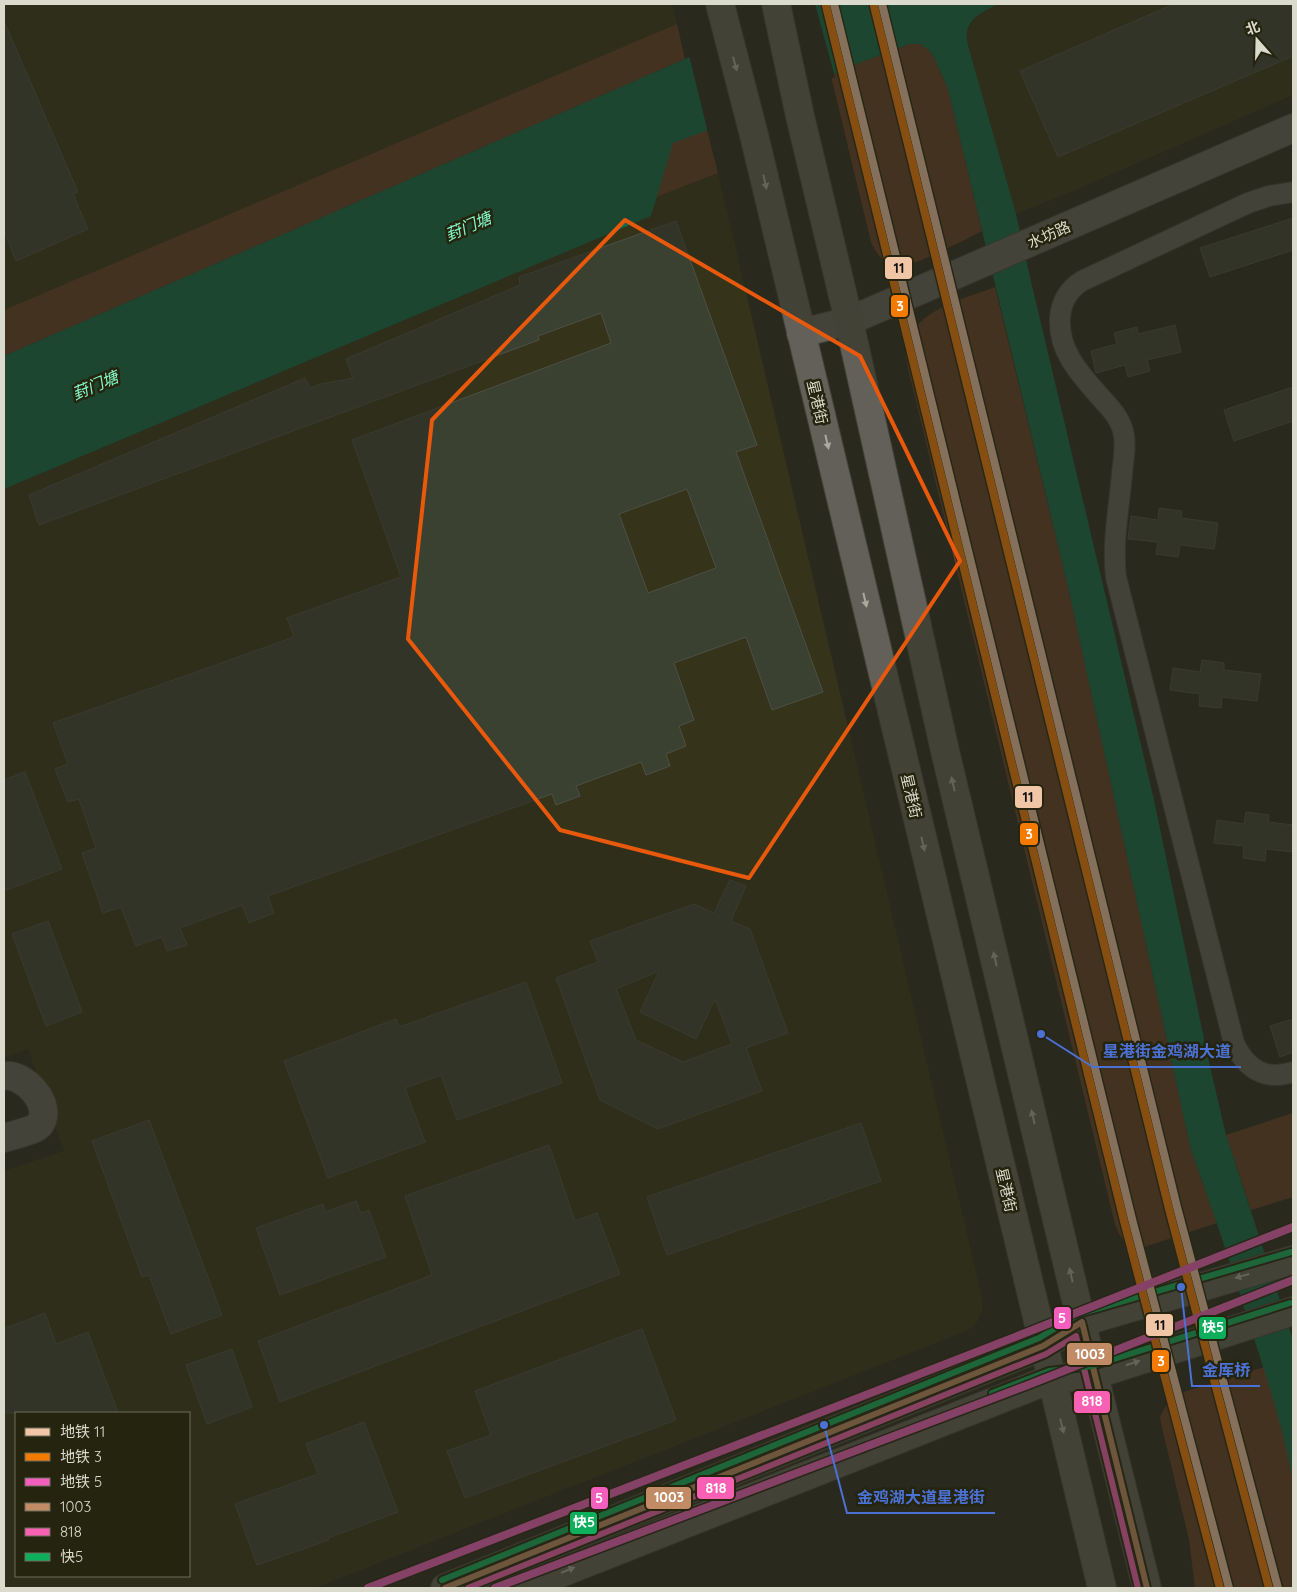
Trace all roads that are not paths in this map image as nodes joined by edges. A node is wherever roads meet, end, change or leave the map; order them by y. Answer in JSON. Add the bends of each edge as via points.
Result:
{"nodes":[{"id":1,"x":776,"y":4,"type":"edge"},
{"id":2,"x":722,"y":10,"type":"edge"},
{"id":3,"x":1293,"y":128,"type":"edge"},
{"id":4,"x":1293,"y":192,"type":"edge"},
{"id":5,"x":849,"y":321,"type":"junction"},
{"id":6,"x":801,"y":333,"type":"junction"},
{"id":7,"x":1293,"y":1072,"type":"edge"},
{"id":8,"x":4,"y":1076,"type":"edge"},
{"id":9,"x":4,"y":1138,"type":"edge"},
{"id":10,"x":1284,"y":1263,"type":"edge"},
{"id":11,"x":1293,"y":1311,"type":"edge"},
{"id":12,"x":1082,"y":1322,"type":"junction"},
{"id":13,"x":1043,"y":1346,"type":"junction"},
{"id":14,"x":1094,"y":1375,"type":"junction"},
{"id":15,"x":1051,"y":1379,"type":"junction"},
{"id":16,"x":445,"y":1588,"type":"edge"},
{"id":17,"x":523,"y":1588,"type":"edge"},
{"id":18,"x":1102,"y":1588,"type":"edge"},
{"id":19,"x":1147,"y":1588,"type":"edge"}],
"edges":[{"from":1,"to":5,"type":"main road"},
{"from":2,"to":6,"type":"main road","name":"星港街","one_way":true},
{"from":3,"to":5,"type":"street","name":"水坊路"},
{"from":4,"to":7,"type":"street","via":[[1248,203],[1082,280],[1064,300],[1060,325],[1061,338],[1073,364],[1116,416],[1123,430],[1125,450],[1114,556],[1116,577],[1234,1043],[1247,1063],[1262,1073]]},
{"from":5,"to":6,"type":"street","name":"水坊路"},
{"from":12,"to":5,"type":"main road","one_way":true,"via":[[945,751]]},
{"from":6,"to":13,"type":"main road","name":"星港街","one_way":true},
{"from":8,"to":9,"type":"street","via":[[14,1076],[28,1084],[38,1097],[42,1117],[41,1124],[35,1128]]},
{"from":10,"to":12,"type":"main road","one_way":true},
{"from":14,"to":11,"type":"main road","one_way":true},
{"from":12,"to":13,"type":"main road"},
{"from":12,"to":14,"type":"main road"},
{"from":13,"to":15,"type":"main road","name":"星港街"},
{"from":13,"to":16,"type":"main road"},
{"from":14,"to":15,"type":"main road"},
{"from":14,"to":19,"type":"main road"},
{"from":17,"to":15,"type":"main road","one_way":true},
{"from":15,"to":18,"type":"main road","name":"星港街","one_way":true}]}
